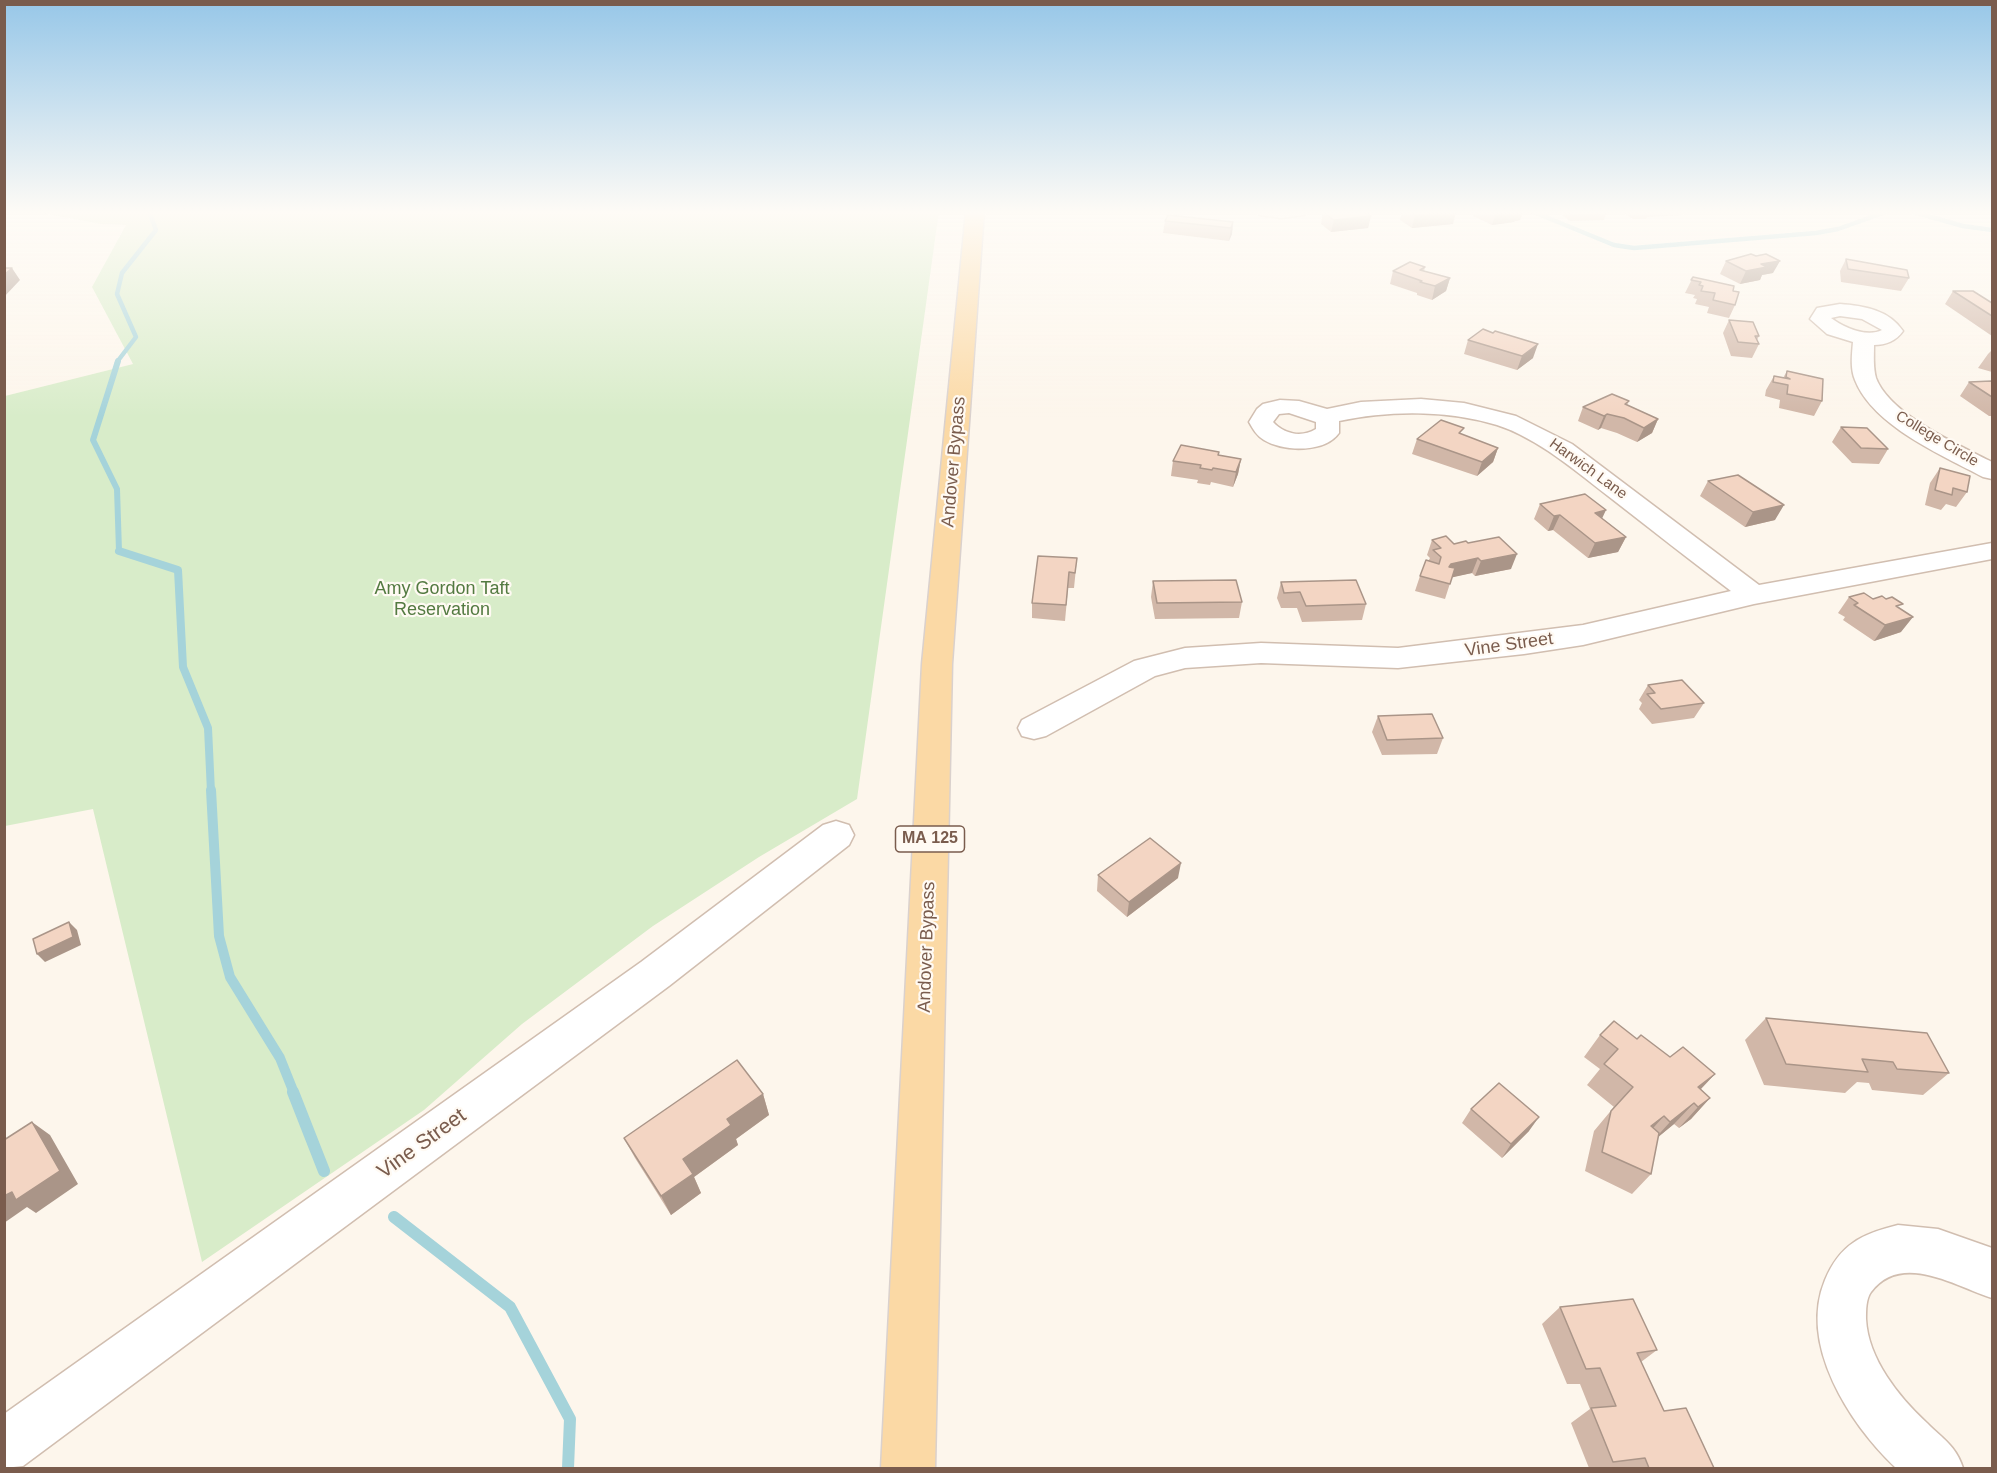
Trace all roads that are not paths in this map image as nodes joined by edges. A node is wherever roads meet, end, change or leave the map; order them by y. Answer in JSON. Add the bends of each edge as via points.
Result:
{"nodes":[{"id":1,"x":969,"y":280,"type":"edge"},
{"id":2,"x":1863,"y":338,"type":"dead end"},
{"id":3,"x":1324,"y":417,"type":"dead end"},
{"id":4,"x":1992,"y":472,"type":"edge"},
{"id":5,"x":1992,"y":551,"type":"edge"},
{"id":6,"x":1755,"y":595,"type":"junction"},
{"id":7,"x":1035,"y":728,"type":"dead end"},
{"id":8,"x":836,"y":835,"type":"dead end"},
{"id":9,"x":1992,"y":1274,"type":"edge"},
{"id":10,"x":4,"y":1447,"type":"edge"},
{"id":11,"x":908,"y":1468,"type":"edge"},
{"id":12,"x":1936,"y":1468,"type":"edge"}],
"edges":[{"from":1,"to":11,"type":"main road","name":"Andover Bypass","number":"MA 125","via":[[937,664]]},
{"from":2,"to":4,"type":"street","name":"College Circle","via":[[1863,372],[1879,400],[1928,436]]},
{"from":3,"to":6,"type":"street","name":"Harwich Lane","via":[[1421,406],[1508,421],[1563,449]]},
{"from":5,"to":6,"type":"street","name":"Vine Street"},
{"from":6,"to":7,"type":"street","name":"Vine Street","via":[[1583,635],[1446,654],[1398,658],[1261,653],[1185,658],[1145,668]]},
{"from":8,"to":10,"type":"street","name":"Vine Street","via":[[655,974]]},
{"from":9,"to":12,"type":"street","via":[[1947,1255],[1894,1250],[1856,1268],[1846,1286],[1841,1308],[1843,1334],[1852,1363],[1889,1423]]}]}
